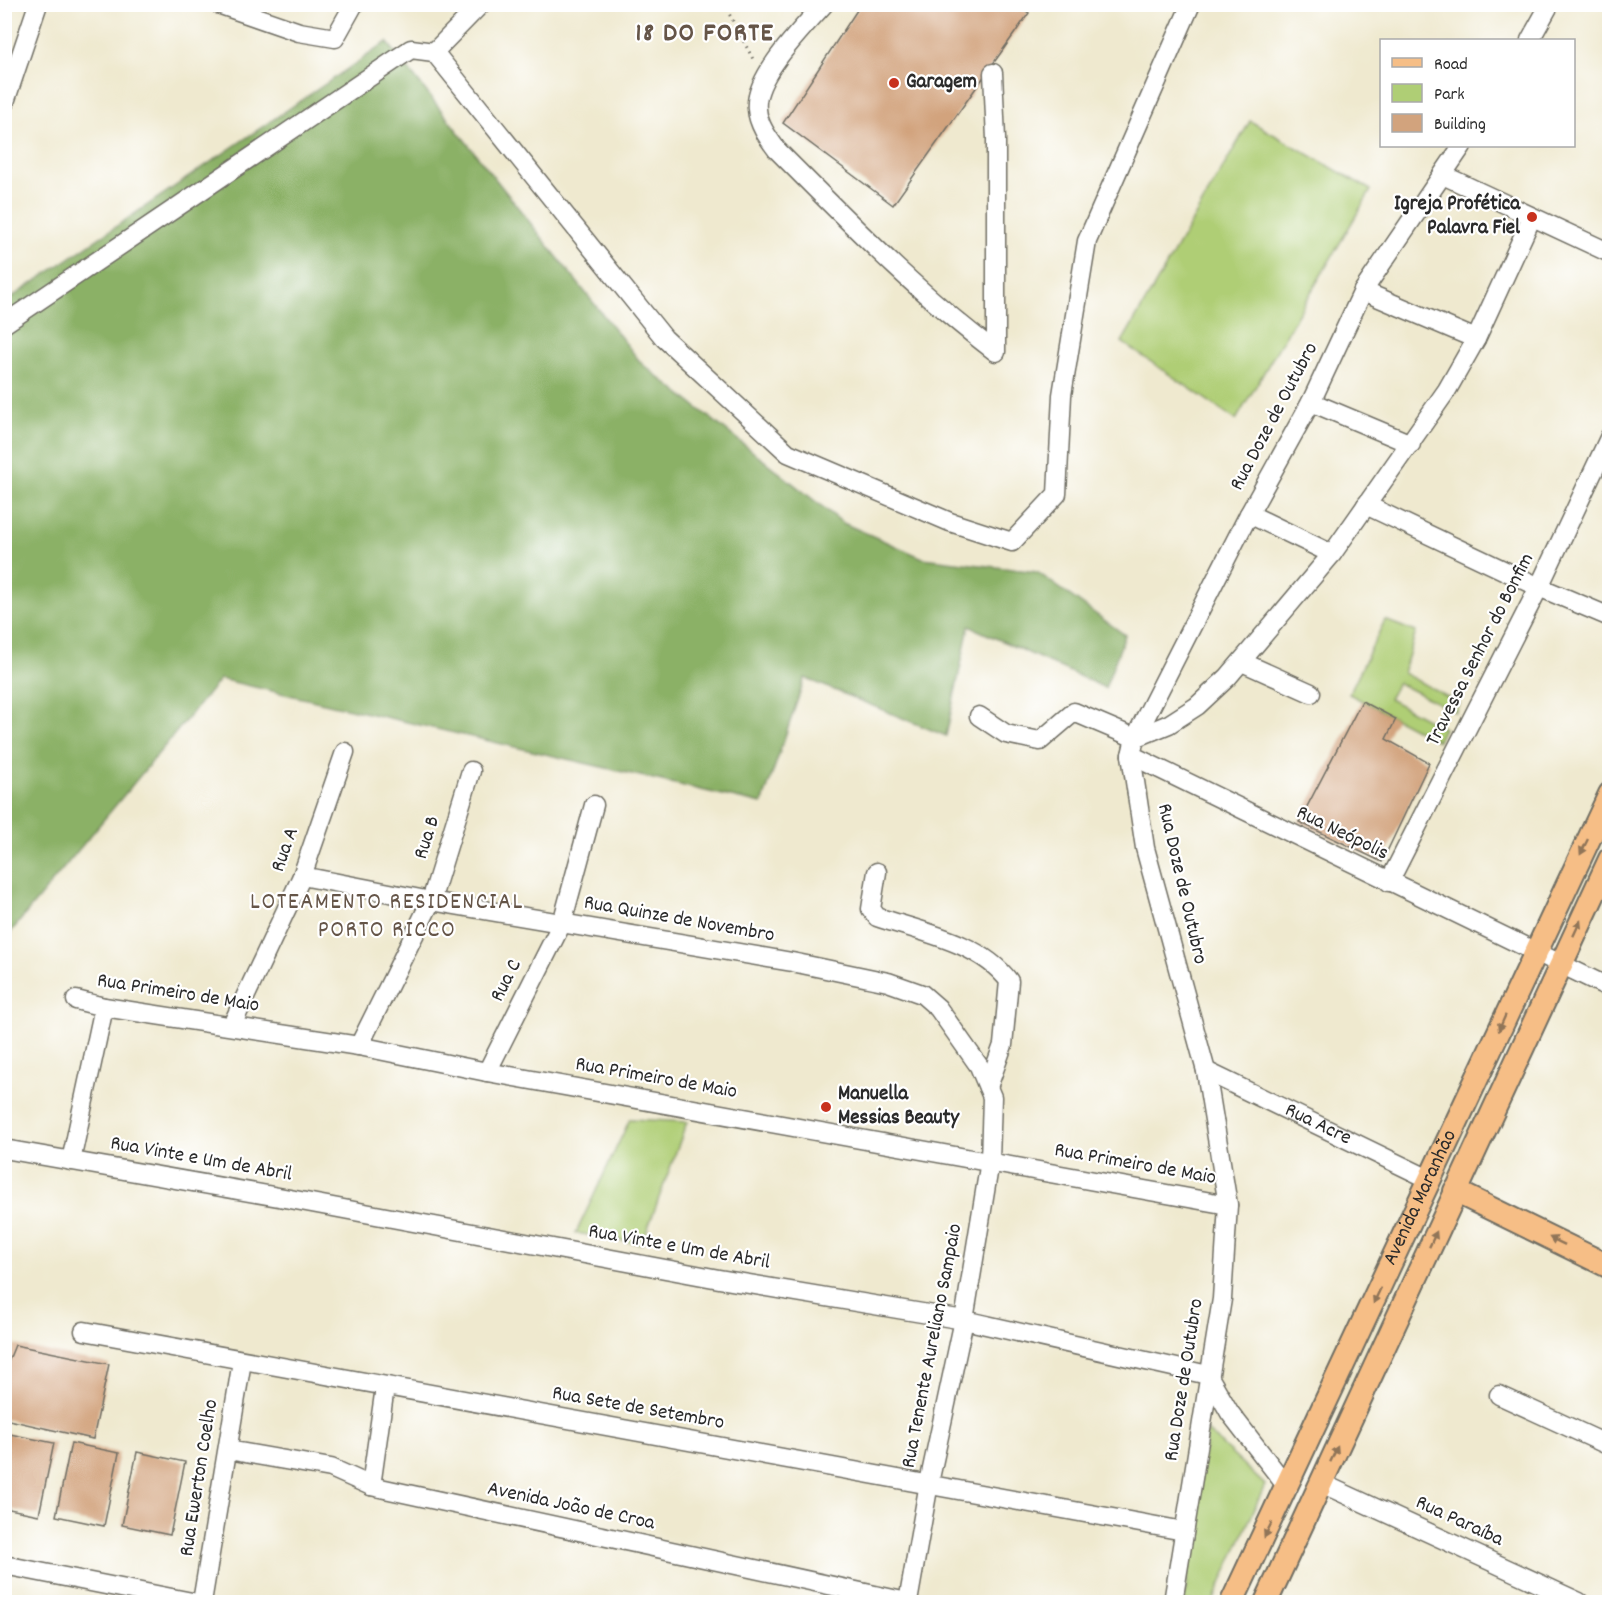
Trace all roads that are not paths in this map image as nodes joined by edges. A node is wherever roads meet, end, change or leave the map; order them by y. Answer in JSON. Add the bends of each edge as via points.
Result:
{"nodes":[{"id":1,"x":38,"y":4,"type":"edge"},
{"id":2,"x":218,"y":4,"type":"edge"},
{"id":3,"x":354,"y":4,"type":"edge"},
{"id":4,"x":481,"y":4,"type":"edge"},
{"id":5,"x":824,"y":4,"type":"edge"},
{"id":6,"x":1191,"y":4,"type":"edge"},
{"id":7,"x":1550,"y":4,"type":"edge"},
{"id":8,"x":1531,"y":39,"type":"edge"},
{"id":9,"x":434,"y":52,"type":"junction"},
{"id":10,"x":993,"y":73,"type":"dead end"},
{"id":11,"x":4,"y":105,"type":"edge"},
{"id":12,"x":1461,"y":147,"type":"edge"},
{"id":13,"x":1443,"y":175,"type":"junction"},
{"id":14,"x":1532,"y":217,"type":"junction"},
{"id":15,"x":1610,"y":253,"type":"edge"},
{"id":16,"x":1364,"y":291,"type":"junction"},
{"id":17,"x":4,"y":324,"type":"edge"},
{"id":18,"x":1476,"y":339,"type":"junction"},
{"id":19,"x":1311,"y":402,"type":"junction"},
{"id":20,"x":1610,"y":436,"type":"edge"},
{"id":21,"x":1411,"y":444,"type":"junction"},
{"id":22,"x":1366,"y":505,"type":"junction"},
{"id":23,"x":1249,"y":514,"type":"junction"},
{"id":24,"x":1332,"y":554,"type":"junction"},
{"id":25,"x":1539,"y":587,"type":"junction"},
{"id":26,"x":1610,"y":617,"type":"edge"},
{"id":27,"x":1242,"y":662,"type":"junction"},
{"id":28,"x":1311,"y":693,"type":"dead end"},
{"id":29,"x":979,"y":716,"type":"dead end"},
{"id":30,"x":1133,"y":746,"type":"junction"},
{"id":31,"x":345,"y":752,"type":"dead end"},
{"id":32,"x":471,"y":771,"type":"dead end"},
{"id":33,"x":1610,"y":794,"type":"edge"},
{"id":34,"x":594,"y":805,"type":"dead end"},
{"id":35,"x":1610,"y":859,"type":"edge"},
{"id":36,"x":877,"y":872,"type":"dead end"},
{"id":37,"x":302,"y":876,"type":"junction"},
{"id":38,"x":1389,"y":882,"type":"junction"},
{"id":39,"x":431,"y":901,"type":"junction"},
{"id":40,"x":561,"y":923,"type":"junction"},
{"id":41,"x":1534,"y":952,"type":"junction"},
{"id":42,"x":1560,"y":965,"type":"junction"},
{"id":43,"x":1610,"y":988,"type":"edge"},
{"id":44,"x":76,"y":1000,"type":"dead end"},
{"id":45,"x":104,"y":1007,"type":"junction"},
{"id":46,"x":232,"y":1025,"type":"junction"},
{"id":47,"x":359,"y":1046,"type":"junction"},
{"id":48,"x":1206,"y":1071,"type":"junction"},
{"id":49,"x":487,"y":1072,"type":"junction"},
{"id":50,"x":990,"y":1092,"type":"junction"},
{"id":51,"x":4,"y":1149,"type":"edge"},
{"id":52,"x":71,"y":1161,"type":"junction"},
{"id":53,"x":990,"y":1161,"type":"junction"},
{"id":54,"x":1431,"y":1180,"type":"junction"},
{"id":55,"x":1455,"y":1191,"type":"junction"},
{"id":56,"x":1228,"y":1205,"type":"junction"},
{"id":57,"x":1610,"y":1267,"type":"edge"},
{"id":58,"x":964,"y":1320,"type":"junction"},
{"id":59,"x":84,"y":1331,"type":"dead end"},
{"id":60,"x":242,"y":1361,"type":"junction"},
{"id":61,"x":1208,"y":1375,"type":"junction"},
{"id":62,"x":385,"y":1387,"type":"junction"},
{"id":63,"x":1499,"y":1395,"type":"dead end"},
{"id":64,"x":1610,"y":1446,"type":"edge"},
{"id":65,"x":228,"y":1450,"type":"junction"},
{"id":66,"x":929,"y":1483,"type":"junction"},
{"id":67,"x":1321,"y":1483,"type":"junction"},
{"id":68,"x":371,"y":1486,"type":"junction"},
{"id":69,"x":1287,"y":1488,"type":"junction"},
{"id":70,"x":1184,"y":1531,"type":"junction"},
{"id":71,"x":4,"y":1565,"type":"edge"},
{"id":72,"x":183,"y":1601,"type":"edge"},
{"id":73,"x":202,"y":1602,"type":"edge"},
{"id":74,"x":908,"y":1602,"type":"edge"},
{"id":75,"x":1173,"y":1602,"type":"edge"},
{"id":76,"x":1232,"y":1602,"type":"edge"},
{"id":77,"x":1266,"y":1602,"type":"edge"},
{"id":78,"x":1579,"y":1602,"type":"edge"}],
"edges":[{"from":1,"to":11,"type":"street"},
{"from":2,"to":3,"type":"street","via":[[311,35],[335,38]]},
{"from":4,"to":9,"type":"street"},
{"from":5,"to":10,"type":"street","via":[[782,53],[761,87],[756,108],[766,135],[879,252],[996,352]]},
{"from":6,"to":9,"type":"street","via":[[1087,241],[1062,395],[1057,494],[1012,542],[950,522],[789,453],[664,338]]},
{"from":7,"to":8,"type":"street"},
{"from":9,"to":17,"type":"street","via":[[411,49]]},
{"from":12,"to":13,"type":"street","name":"Rua Doze de Outubro"},
{"from":13,"to":14,"type":"street"},
{"from":13,"to":16,"type":"street","name":"Rua Doze de Outubro"},
{"from":14,"to":15,"type":"street"},
{"from":14,"to":18,"type":"street"},
{"from":16,"to":18,"type":"street"},
{"from":16,"to":19,"type":"street","name":"Rua Doze de Outubro"},
{"from":18,"to":21,"type":"street"},
{"from":19,"to":21,"type":"street"},
{"from":19,"to":23,"type":"street","name":"Rua Doze de Outubro"},
{"from":20,"to":25,"type":"street","name":"Travessa Senhor do Bonfim"},
{"from":21,"to":22,"type":"street"},
{"from":22,"to":24,"type":"street"},
{"from":22,"to":25,"type":"street"},
{"from":23,"to":24,"type":"street"},
{"from":23,"to":30,"type":"street","name":"Rua Doze de Outubro"},
{"from":24,"to":27,"type":"street"},
{"from":25,"to":26,"type":"street"},
{"from":25,"to":38,"type":"street","name":"Travessa Senhor do Bonfim"},
{"from":27,"to":28,"type":"street"},
{"from":27,"to":30,"type":"street","via":[[1197,706]]},
{"from":29,"to":30,"type":"street","name":"Rua Neópolis","via":[[1006,734],[1040,741],[1074,712]]},
{"from":30,"to":38,"type":"street","name":"Rua Neópolis"},
{"from":30,"to":48,"type":"street","name":"Rua Doze de Outubro","via":[[1145,848]]},
{"from":31,"to":37,"type":"street","name":"Rua A"},
{"from":32,"to":39,"type":"street","name":"Rua B"},
{"from":33,"to":41,"type":"main road","name":"Avenida Maranhão","one_way":true},
{"from":34,"to":40,"type":"street","name":"Rua C"},
{"from":42,"to":35,"type":"main road","name":"Avenida Maranhão","one_way":true},
{"from":36,"to":50,"type":"street","via":[[871,909],[877,917],[946,939],[997,965],[1009,981],[1003,1045]]},
{"from":37,"to":39,"type":"street","name":"Rua Quinze de Novembro"},
{"from":37,"to":46,"type":"street","name":"Rua A"},
{"from":38,"to":41,"type":"street","name":"Rua Neópolis"},
{"from":39,"to":40,"type":"street","name":"Rua Quinze de Novembro"},
{"from":39,"to":47,"type":"street","name":"Rua B"},
{"from":40,"to":49,"type":"street","name":"Rua C"},
{"from":40,"to":50,"type":"street","name":"Rua Quinze de Novembro","via":[[792,962],[911,989],[938,1008],[979,1066]]},
{"from":41,"to":42,"type":"street","name":"Rua Neópolis"},
{"from":41,"to":54,"type":"main road","name":"Avenida Maranhão","one_way":true},
{"from":42,"to":43,"type":"street"},
{"from":42,"to":55,"type":"main road","name":"Avenida Maranhão"},
{"from":44,"to":45,"type":"street","name":"Rua Primeiro de Maio"},
{"from":45,"to":46,"type":"street","name":"Rua Primeiro de Maio"},
{"from":45,"to":52,"type":"street"},
{"from":46,"to":47,"type":"street","name":"Rua Primeiro de Maio"},
{"from":47,"to":49,"type":"street","name":"Rua Primeiro de Maio"},
{"from":48,"to":54,"type":"street","name":"Rua Acre"},
{"from":48,"to":56,"type":"street","name":"Rua Doze de Outubro"},
{"from":49,"to":53,"type":"street","name":"Rua Primeiro de Maio"},
{"from":50,"to":53,"type":"street","name":"Rua Tenente Aureliano Sampaio"},
{"from":51,"to":52,"type":"street","name":"Rua Vinte e Um de Abril"},
{"from":52,"to":58,"type":"street","name":"Rua Vinte e Um de Abril"},
{"from":53,"to":56,"type":"street","name":"Rua Primeiro de Maio"},
{"from":53,"to":58,"type":"street","name":"Rua Tenente Aureliano Sampaio"},
{"from":54,"to":69,"type":"main road","name":"Avenida Maranhão","one_way":true},
{"from":57,"to":55,"type":"main road","one_way":true},
{"from":67,"to":55,"type":"main road","name":"Avenida Maranhão","one_way":true},
{"from":56,"to":61,"type":"street","name":"Rua Doze de Outubro","via":[[1222,1299]]},
{"from":58,"to":61,"type":"street","name":"Rua Vinte e Um de Abril"},
{"from":58,"to":66,"type":"street","name":"Rua Tenente Aureliano Sampaio"},
{"from":59,"to":60,"type":"street","name":"Rua Sete de Setembro"},
{"from":60,"to":62,"type":"street","name":"Rua Sete de Setembro"},
{"from":60,"to":65,"type":"street","name":"Rua Ewerton Coelho"},
{"from":61,"to":69,"type":"street","via":[[1230,1413]]},
{"from":61,"to":70,"type":"street","name":"Rua Doze de Outubro"},
{"from":62,"to":66,"type":"street","name":"Rua Sete de Setembro"},
{"from":62,"to":68,"type":"street"},
{"from":63,"to":64,"type":"street"},
{"from":65,"to":68,"type":"street","name":"Avenida João de Croa","via":[[320,1465]]},
{"from":65,"to":73,"type":"street","name":"Rua Ewerton Coelho"},
{"from":66,"to":70,"type":"street","name":"Rua Sete de Setembro"},
{"from":66,"to":74,"type":"street","name":"Rua Tenente Aureliano Sampaio"},
{"from":67,"to":77,"type":"main road","name":"Avenida Maranhão"},
{"from":67,"to":78,"type":"street","name":"Rua Paraíba"},
{"from":68,"to":74,"type":"street","name":"Avenida João de Croa"},
{"from":69,"to":76,"type":"main road","name":"Avenida Maranhão","one_way":true},
{"from":70,"to":75,"type":"street","name":"Rua Doze de Outubro"},
{"from":71,"to":72,"type":"street"}]}
